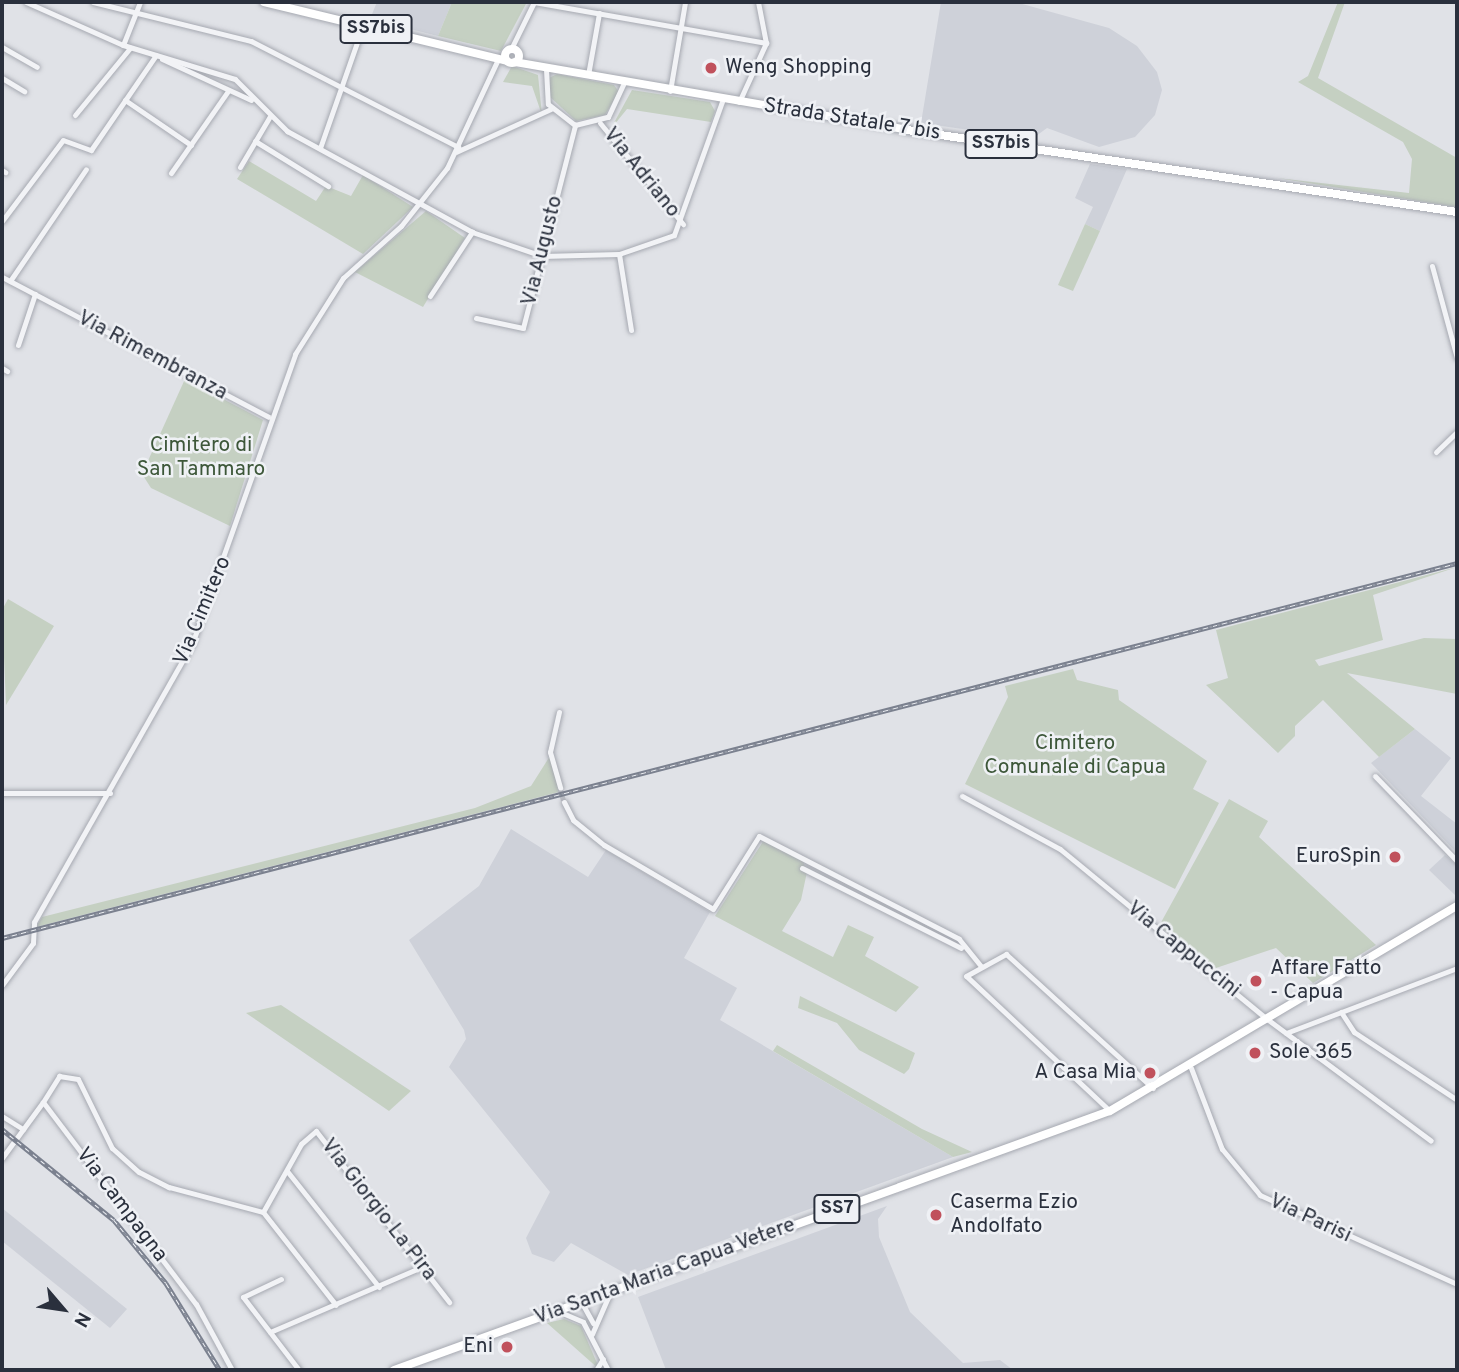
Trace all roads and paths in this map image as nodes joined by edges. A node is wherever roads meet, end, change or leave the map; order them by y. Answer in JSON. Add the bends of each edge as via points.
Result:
{"nodes":[{"id":1,"x":26,"y":2,"type":"edge"},
{"id":2,"x":93,"y":2,"type":"edge"},
{"id":3,"x":140,"y":2,"type":"edge"},
{"id":4,"x":264,"y":2,"type":"edge"},
{"id":5,"x":534,"y":2,"type":"edge"},
{"id":6,"x":685,"y":2,"type":"edge"},
{"id":7,"x":758,"y":2,"type":"edge"},
{"id":8,"x":136,"y":11,"type":"junction"},
{"id":9,"x":599,"y":13,"type":"junction"},
{"id":10,"x":363,"y":25,"type":"junction"},
{"id":11,"x":680,"y":27,"type":"junction"},
{"id":12,"x":766,"y":43,"type":"junction"},
{"id":13,"x":122,"y":45,"type":"junction"},
{"id":14,"x":2,"y":47,"type":"edge"},
{"id":15,"x":130,"y":48,"type":"junction"},
{"id":16,"x":156,"y":55,"type":"junction"},
{"id":17,"x":510,"y":56,"type":"junction"},
{"id":18,"x":37,"y":67,"type":"dead end"},
{"id":19,"x":542,"y":68,"type":"junction"},
{"id":20,"x":587,"y":76,"type":"junction"},
{"id":21,"x":2,"y":78,"type":"edge"},
{"id":22,"x":624,"y":83,"type":"junction"},
{"id":23,"x":342,"y":86,"type":"junction"},
{"id":24,"x":670,"y":90,"type":"junction"},
{"id":25,"x":24,"y":91,"type":"dead end"},
{"id":26,"x":228,"y":91,"type":"junction"},
{"id":27,"x":723,"y":99,"type":"junction"},
{"id":28,"x":125,"y":100,"type":"junction"},
{"id":29,"x":254,"y":101,"type":"junction"},
{"id":30,"x":739,"y":102,"type":"junction"},
{"id":31,"x":551,"y":109,"type":"junction"},
{"id":32,"x":75,"y":115,"type":"dead end"},
{"id":33,"x":271,"y":116,"type":"junction"},
{"id":34,"x":600,"y":123,"type":"junction"},
{"id":35,"x":575,"y":125,"type":"junction"},
{"id":36,"x":255,"y":141,"type":"junction"},
{"id":37,"x":191,"y":145,"type":"junction"},
{"id":38,"x":320,"y":148,"type":"junction"},
{"id":39,"x":457,"y":150,"type":"junction"},
{"id":40,"x":240,"y":167,"type":"dead end"},
{"id":41,"x":86,"y":169,"type":"dead end"},
{"id":42,"x":171,"y":173,"type":"dead end"},
{"id":43,"x":328,"y":186,"type":"dead end"},
{"id":44,"x":422,"y":201,"type":"junction"},
{"id":45,"x":1457,"y":212,"type":"edge"},
{"id":46,"x":2,"y":221,"type":"edge"},
{"id":47,"x":682,"y":224,"type":"junction"},
{"id":48,"x":472,"y":232,"type":"junction"},
{"id":49,"x":619,"y":254,"type":"junction"},
{"id":50,"x":542,"y":256,"type":"junction"},
{"id":51,"x":1432,"y":266,"type":"dead end"},
{"id":52,"x":2,"y":276,"type":"edge"},
{"id":53,"x":10,"y":281,"type":"junction"},
{"id":54,"x":35,"y":294,"type":"junction"},
{"id":55,"x":430,"y":296,"type":"dead end"},
{"id":56,"x":476,"y":318,"type":"dead end"},
{"id":57,"x":631,"y":330,"type":"dead end"},
{"id":58,"x":18,"y":345,"type":"dead end"},
{"id":59,"x":1457,"y":358,"type":"edge"},
{"id":60,"x":269,"y":417,"type":"junction"},
{"id":61,"x":1457,"y":432,"type":"edge"},
{"id":62,"x":1436,"y":452,"type":"dead end"},
{"id":63,"x":559,"y":712,"type":"dead end"},
{"id":64,"x":1375,"y":776,"type":"dead end"},
{"id":65,"x":560,"y":788,"type":"tunnel mouth"},
{"id":66,"x":2,"y":793,"type":"edge"},
{"id":67,"x":110,"y":793,"type":"junction"},
{"id":68,"x":962,"y":796,"type":"dead end"},
{"id":69,"x":564,"y":802,"type":"tunnel mouth"},
{"id":70,"x":1457,"y":861,"type":"edge"},
{"id":71,"x":802,"y":868,"type":"dead end"},
{"id":72,"x":1457,"y":906,"type":"edge"},
{"id":73,"x":961,"y":948,"type":"junction"},
{"id":74,"x":982,"y":967,"type":"junction"},
{"id":75,"x":1457,"y":968,"type":"edge"},
{"id":76,"x":2,"y":985,"type":"edge"},
{"id":77,"x":1340,"y":1012,"type":"junction"},
{"id":78,"x":1267,"y":1019,"type":"junction"},
{"id":79,"x":1286,"y":1033,"type":"junction"},
{"id":80,"x":1191,"y":1068,"type":"junction"},
{"id":81,"x":1154,"y":1089,"type":"junction"},
{"id":82,"x":1457,"y":1100,"type":"edge"},
{"id":83,"x":43,"y":1102,"type":"junction"},
{"id":84,"x":1110,"y":1111,"type":"junction"},
{"id":85,"x":2,"y":1116,"type":"edge"},
{"id":86,"x":23,"y":1129,"type":"junction"},
{"id":87,"x":1431,"y":1141,"type":"dead end"},
{"id":88,"x":2,"y":1158,"type":"edge"},
{"id":89,"x":287,"y":1171,"type":"junction"},
{"id":90,"x":262,"y":1212,"type":"junction"},
{"id":91,"x":422,"y":1267,"type":"junction"},
{"id":92,"x":281,"y":1279,"type":"dead end"},
{"id":93,"x":1457,"y":1284,"type":"edge"},
{"id":94,"x":379,"y":1287,"type":"junction"},
{"id":95,"x":609,"y":1295,"type":"junction"},
{"id":96,"x":449,"y":1302,"type":"dead end"},
{"id":97,"x":336,"y":1305,"type":"junction"},
{"id":98,"x":583,"y":1305,"type":"junction"},
{"id":99,"x":560,"y":1312,"type":"junction"},
{"id":100,"x":583,"y":1322,"type":"junction"},
{"id":101,"x":594,"y":1324,"type":"junction"},
{"id":102,"x":270,"y":1332,"type":"junction"},
{"id":103,"x":592,"y":1334,"type":"junction"},
{"id":104,"x":603,"y":1359,"type":"junction"},
{"id":105,"x":232,"y":1370,"type":"edge"},
{"id":106,"x":299,"y":1370,"type":"edge"},
{"id":107,"x":394,"y":1370,"type":"edge"},
{"id":108,"x":596,"y":1370,"type":"edge"},
{"id":109,"x":608,"y":1370,"type":"edge"}],
"edges":[{"from":1,"to":13,"type":"street"},
{"from":2,"to":8,"type":"street"},
{"from":3,"to":8,"type":"street"},
{"from":4,"to":10,"type":"main road","number":"SS7bis"},
{"from":5,"to":9,"type":"street"},
{"from":5,"to":17,"type":"street"},
{"from":6,"to":11,"type":"street"},
{"from":7,"to":12,"type":"street"},
{"from":8,"to":13,"type":"street"},
{"from":8,"to":23,"type":"street","via":[[251,41]]},
{"from":9,"to":11,"type":"street"},
{"from":9,"to":20,"type":"street"},
{"from":10,"to":17,"type":"main road","number":"SS7bis","via":[[489,56]]},
{"from":10,"to":23,"type":"street"},
{"from":11,"to":12,"type":"street"},
{"from":11,"to":24,"type":"street"},
{"from":12,"to":30,"type":"street"},
{"from":13,"to":15,"type":"street"},
{"from":14,"to":18,"type":"street"},
{"from":15,"to":16,"type":"street"},
{"from":15,"to":32,"type":"street"},
{"from":16,"to":26,"type":"street"},
{"from":16,"to":28,"type":"street"},
{"from":16,"to":29,"type":"street","via":[[235,79]]},
{"from":17,"to":19,"type":"main road","number":"SS7bis"},
{"from":17,"to":39,"type":"street","name":"Via Cimitero"},
{"from":19,"to":20,"type":"main road","name":"Strada Statale 7 bis","number":"SS7bis"},
{"from":19,"to":31,"type":"street"},
{"from":20,"to":22,"type":"main road","name":"Strada Statale 7 bis","number":"SS7bis"},
{"from":21,"to":25,"type":"street"},
{"from":22,"to":24,"type":"main road","name":"Strada Statale 7 bis","number":"SS7bis"},
{"from":22,"to":34,"type":"street","via":[[620,103]]},
{"from":23,"to":38,"type":"street"},
{"from":23,"to":39,"type":"street"},
{"from":24,"to":27,"type":"main road","name":"Strada Statale 7 bis","number":"SS7bis"},
{"from":26,"to":29,"type":"street"},
{"from":26,"to":37,"type":"street"},
{"from":27,"to":30,"type":"main road","name":"Strada Statale 7 bis","number":"SS7bis"},
{"from":27,"to":47,"type":"street"},
{"from":28,"to":37,"type":"street"},
{"from":28,"to":46,"type":"street","via":[[91,150],[63,140]]},
{"from":29,"to":33,"type":"street"},
{"from":30,"to":45,"type":"main road","name":"Strada Statale 7 bis","number":"SS7bis"},
{"from":31,"to":35,"type":"street"},
{"from":31,"to":39,"type":"street"},
{"from":33,"to":36,"type":"street"},
{"from":33,"to":38,"type":"street"},
{"from":34,"to":35,"type":"street"},
{"from":34,"to":47,"type":"street","name":"Via Adriano"},
{"from":35,"to":50,"type":"street","name":"Via Augusto"},
{"from":36,"to":40,"type":"street"},
{"from":36,"to":43,"type":"street"},
{"from":37,"to":42,"type":"street"},
{"from":38,"to":44,"type":"street"},
{"from":39,"to":44,"type":"street","name":"Via Cimitero"},
{"from":41,"to":53,"type":"street"},
{"from":44,"to":48,"type":"street"},
{"from":44,"to":60,"type":"street","name":"Via Cimitero","via":[[324,304]]},
{"from":47,"to":49,"type":"street","via":[[667,239]]},
{"from":48,"to":50,"type":"street"},
{"from":48,"to":55,"type":"street"},
{"from":49,"to":50,"type":"street"},
{"from":49,"to":57,"type":"street"},
{"from":50,"to":56,"type":"street","name":"Via Augusto","via":[[523,328]]},
{"from":51,"to":59,"type":"street"},
{"from":52,"to":53,"type":"street","name":"Via Rimembranza"},
{"from":53,"to":54,"type":"street","name":"Via Rimembranza"},
{"from":54,"to":58,"type":"street"},
{"from":54,"to":60,"type":"street","name":"Via Rimembranza"},
{"from":60,"to":67,"type":"street","name":"Via Cimitero","via":[[202,620]]},
{"from":61,"to":62,"type":"street"},
{"from":63,"to":65,"type":"street","via":[[550,752]]},
{"from":64,"to":70,"type":"street"},
{"from":66,"to":67,"type":"street"},
{"from":67,"to":76,"type":"street","name":"Via Cimitero","via":[[34,922],[33,943]]},
{"from":68,"to":78,"type":"street","name":"Via Cappuccini","via":[[1060,849]]},
{"from":69,"to":73,"type":"street","via":[[573,820],[604,845],[713,909],[759,836],[959,939]]},
{"from":71,"to":73,"type":"street"},
{"from":72,"to":78,"type":"main road","name":"Via Santa Maria Capua Vetere","number":"SS7"},
{"from":73,"to":74,"type":"street"},
{"from":74,"to":81,"type":"street","via":[[1006,954]]},
{"from":74,"to":84,"type":"street","via":[[967,976]]},
{"from":75,"to":77,"type":"street"},
{"from":77,"to":79,"type":"street"},
{"from":77,"to":82,"type":"street","via":[[1354,1032]]},
{"from":78,"to":79,"type":"street","name":"Via Cappuccini"},
{"from":78,"to":80,"type":"main road","name":"Via Santa Maria Capua Vetere","number":"SS7"},
{"from":79,"to":87,"type":"street","name":"Via Cappuccini"},
{"from":80,"to":81,"type":"main road","name":"Via Santa Maria Capua Vetere","number":"SS7"},
{"from":80,"to":93,"type":"street","name":"Via Parisi","via":[[1222,1149],[1261,1195]]},
{"from":81,"to":84,"type":"main road","name":"Via Santa Maria Capua Vetere","number":"SS7"},
{"from":83,"to":86,"type":"street"},
{"from":83,"to":90,"type":"street","via":[[58,1076],[78,1079],[100,1130],[139,1172],[169,1188]]},
{"from":83,"to":105,"type":"street","name":"Via Campagna","via":[[196,1304]]},
{"from":84,"to":95,"type":"main road","name":"Via Santa Maria Capua Vetere","number":"SS7"},
{"from":85,"to":86,"type":"street"},
{"from":86,"to":88,"type":"street"},
{"from":89,"to":90,"type":"street","name":"Via Giorgio La Pira"},
{"from":89,"to":91,"type":"street","name":"Via Giorgio La Pira","via":[[316,1130]]},
{"from":89,"to":94,"type":"street"},
{"from":90,"to":97,"type":"street"},
{"from":91,"to":94,"type":"street"},
{"from":91,"to":96,"type":"street","name":"Via Giorgio La Pira"},
{"from":92,"to":102,"type":"street","via":[[243,1297]]},
{"from":94,"to":97,"type":"street"},
{"from":95,"to":98,"type":"main road","name":"Via Santa Maria Capua Vetere","number":"SS7"},
{"from":95,"to":101,"type":"street"},
{"from":97,"to":102,"type":"street"},
{"from":98,"to":99,"type":"main road","name":"Via Santa Maria Capua Vetere","number":"SS7"},
{"from":98,"to":100,"type":"street"},
{"from":98,"to":101,"type":"street"},
{"from":99,"to":100,"type":"street"},
{"from":99,"to":107,"type":"main road","name":"Via Santa Maria Capua Vetere","number":"SS7"},
{"from":100,"to":103,"type":"street"},
{"from":101,"to":103,"type":"street"},
{"from":102,"to":106,"type":"street"},
{"from":103,"to":104,"type":"street"},
{"from":104,"to":108,"type":"street"},
{"from":104,"to":109,"type":"street"}]}
